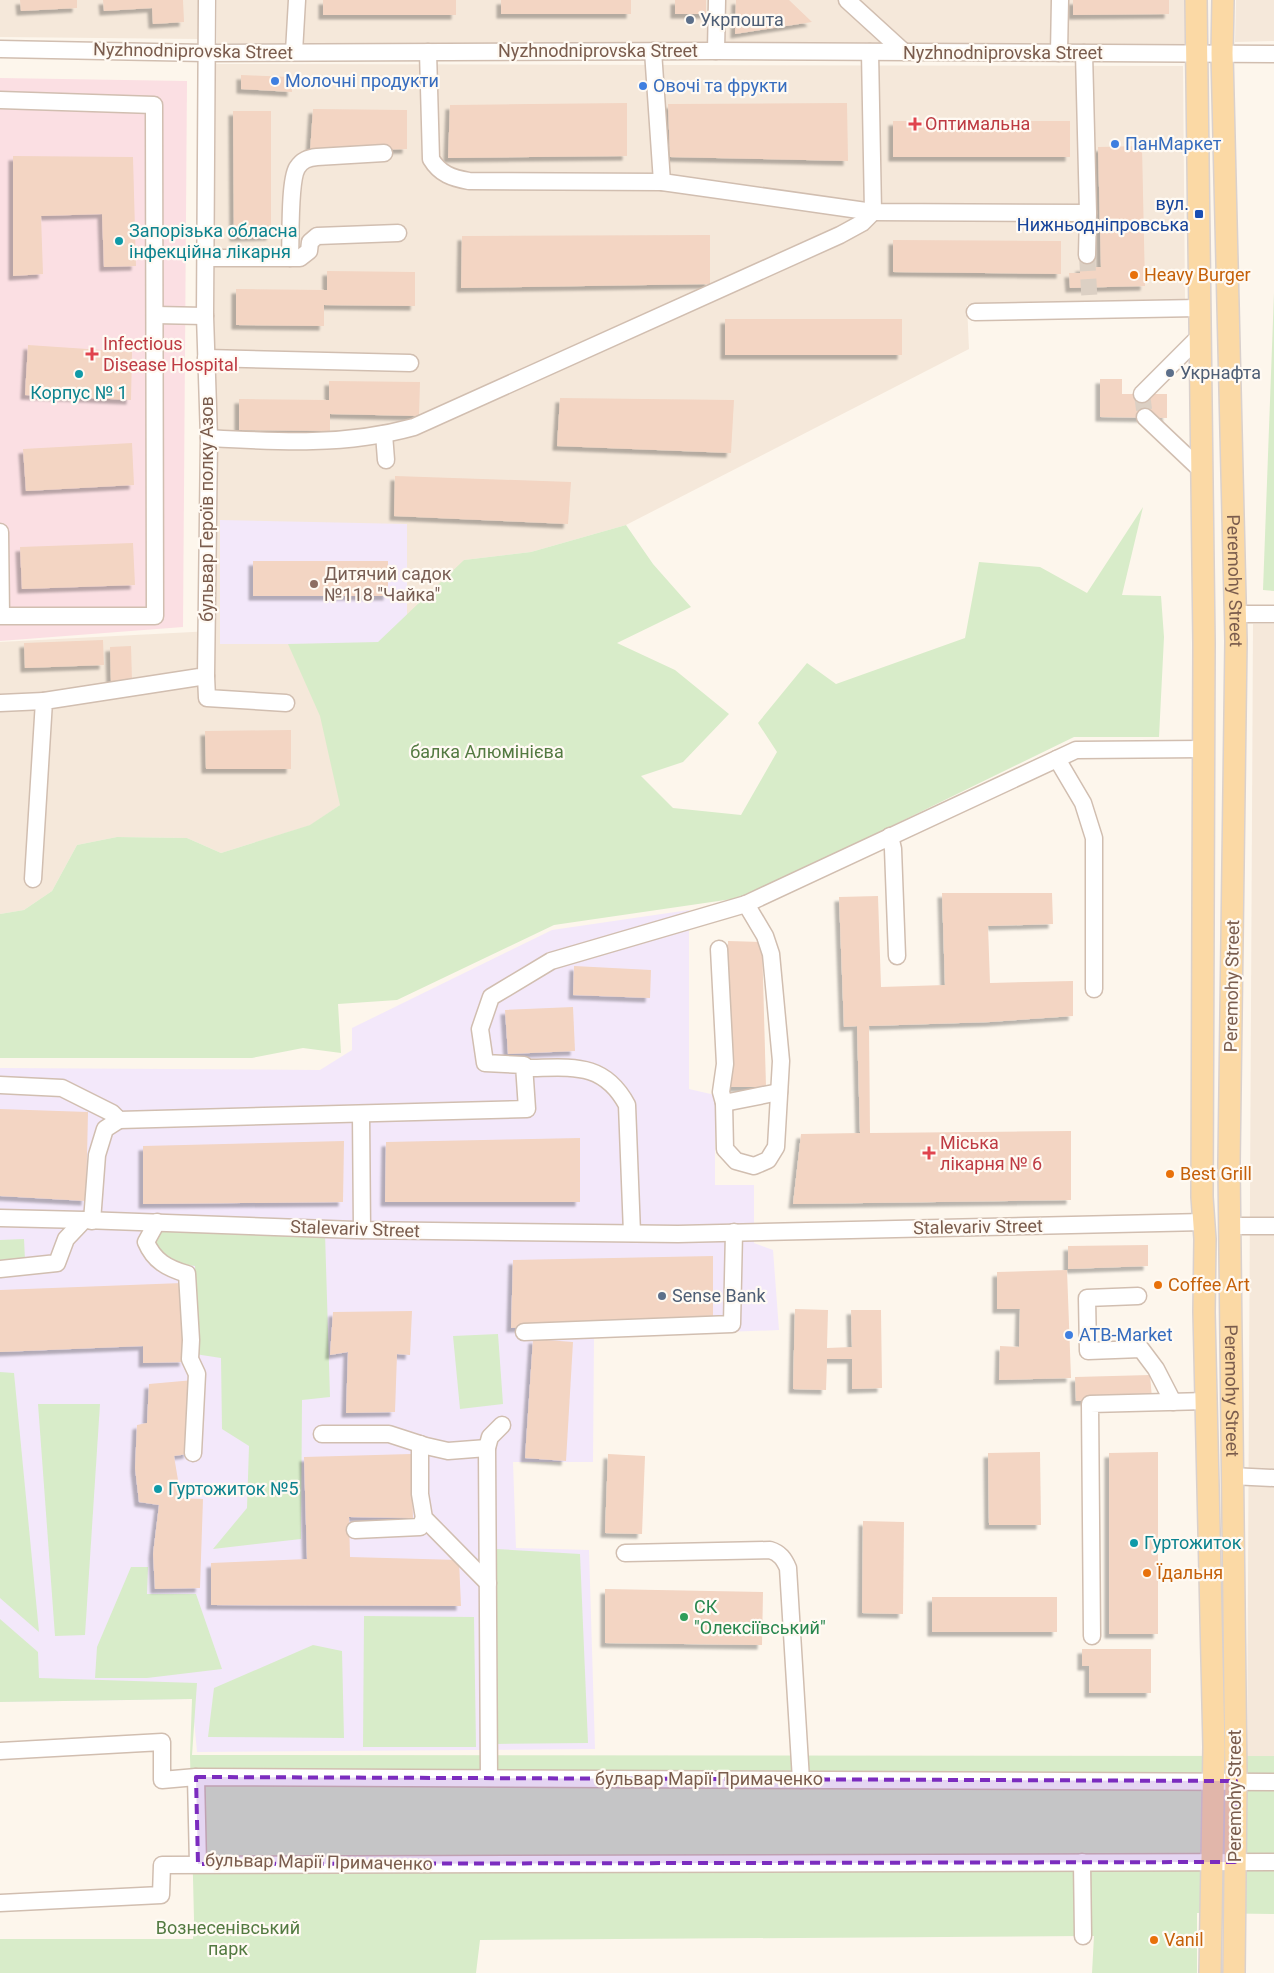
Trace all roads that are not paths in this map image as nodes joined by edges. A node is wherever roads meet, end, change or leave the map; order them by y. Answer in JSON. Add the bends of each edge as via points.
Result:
{"nodes":[{"id":1,"x":207,"y":0,"type":"edge"},
{"id":2,"x":297,"y":0,"type":"edge"},
{"id":3,"x":717,"y":0,"type":"edge"},
{"id":4,"x":847,"y":0,"type":"edge"},
{"id":5,"x":1060,"y":0,"type":"edge"},
{"id":6,"x":1196,"y":0,"type":"edge"},
{"id":7,"x":1223,"y":0,"type":"edge"},
{"id":8,"x":0,"y":49,"type":"edge"},
{"id":9,"x":653,"y":51,"type":"junction"},
{"id":10,"x":716,"y":51,"type":"junction"},
{"id":11,"x":294,"y":52,"type":"junction"},
{"id":12,"x":428,"y":52,"type":"junction"},
{"id":13,"x":870,"y":52,"type":"junction"},
{"id":14,"x":904,"y":52,"type":"junction"},
{"id":15,"x":206,"y":53,"type":"junction"},
{"id":16,"x":1059,"y":53,"type":"junction"},
{"id":17,"x":1084,"y":53,"type":"junction"},
{"id":18,"x":1196,"y":54,"type":"junction"},
{"id":19,"x":1222,"y":54,"type":"junction"},
{"id":20,"x":1274,"y":54,"type":"edge"},
{"id":21,"x":0,"y":100,"type":"edge"},
{"id":22,"x":384,"y":153,"type":"dead end"},
{"id":23,"x":662,"y":182,"type":"junction"},
{"id":24,"x":873,"y":212,"type":"junction"},
{"id":25,"x":1088,"y":213,"type":"junction"},
{"id":26,"x":398,"y":233,"type":"dead end"},
{"id":27,"x":1087,"y":255,"type":"tunnel mouth"},
{"id":28,"x":206,"y":258,"type":"junction"},
{"id":29,"x":290,"y":258,"type":"junction"},
{"id":30,"x":1199,"y":308,"type":"junction"},
{"id":31,"x":975,"y":312,"type":"dead end"},
{"id":32,"x":155,"y":315,"type":"junction"},
{"id":33,"x":205,"y":316,"type":"junction"},
{"id":34,"x":1199,"y":338,"type":"junction"},
{"id":35,"x":206,"y":358,"type":"junction"},
{"id":36,"x":410,"y":363,"type":"dead end"},
{"id":37,"x":1142,"y":394,"type":"dead end"},
{"id":38,"x":1145,"y":417,"type":"tunnel mouth"},
{"id":39,"x":384,"y":434,"type":"junction"},
{"id":40,"x":209,"y":438,"type":"junction"},
{"id":41,"x":386,"y":460,"type":"dead end"},
{"id":42,"x":1201,"y":470,"type":"junction"},
{"id":43,"x":0,"y":532,"type":"edge"},
{"id":44,"x":1204,"y":613,"type":"junction"},
{"id":45,"x":1236,"y":614,"type":"junction"},
{"id":46,"x":1274,"y":614,"type":"edge"},
{"id":47,"x":206,"y":676,"type":"junction"},
{"id":48,"x":44,"y":700,"type":"junction"},
{"id":49,"x":0,"y":703,"type":"edge"},
{"id":50,"x":286,"y":703,"type":"dead end"},
{"id":51,"x":1204,"y":749,"type":"junction"},
{"id":52,"x":1057,"y":759,"type":"junction"},
{"id":53,"x":890,"y":836,"type":"junction"},
{"id":54,"x":33,"y":879,"type":"dead end"},
{"id":55,"x":746,"y":904,"type":"junction"},
{"id":56,"x":719,"y":949,"type":"dead end"},
{"id":57,"x":897,"y":956,"type":"dead end"},
{"id":58,"x":1094,"y":988,"type":"dead end"},
{"id":59,"x":524,"y":1068,"type":"junction"},
{"id":60,"x":0,"y":1085,"type":"edge"},
{"id":61,"x":779,"y":1092,"type":"junction"},
{"id":62,"x":724,"y":1103,"type":"junction"},
{"id":63,"x":361,"y":1114,"type":"junction"},
{"id":64,"x":119,"y":1120,"type":"junction"},
{"id":65,"x":0,"y":1218,"type":"edge"},
{"id":66,"x":88,"y":1220,"type":"junction"},
{"id":67,"x":157,"y":1222,"type":"junction"},
{"id":68,"x":1204,"y":1222,"type":"junction"},
{"id":69,"x":1230,"y":1226,"type":"junction"},
{"id":70,"x":1274,"y":1226,"type":"edge"},
{"id":71,"x":362,"y":1230,"type":"junction"},
{"id":72,"x":734,"y":1232,"type":"junction"},
{"id":73,"x":632,"y":1233,"type":"junction"},
{"id":74,"x":0,"y":1269,"type":"edge"},
{"id":75,"x":1138,"y":1296,"type":"dead end"},
{"id":76,"x":524,"y":1332,"type":"dead end"},
{"id":77,"x":1207,"y":1401,"type":"junction"},
{"id":78,"x":1173,"y":1402,"type":"junction"},
{"id":79,"x":502,"y":1424,"type":"dead end"},
{"id":80,"x":322,"y":1434,"type":"dead end"},
{"id":81,"x":420,"y":1444,"type":"junction"},
{"id":82,"x":487,"y":1448,"type":"junction"},
{"id":83,"x":193,"y":1453,"type":"dead end"},
{"id":84,"x":1232,"y":1476,"type":"junction"},
{"id":85,"x":1274,"y":1478,"type":"edge"},
{"id":86,"x":424,"y":1518,"type":"junction"},
{"id":87,"x":355,"y":1530,"type":"dead end"},
{"id":88,"x":625,"y":1553,"type":"dead end"},
{"id":89,"x":488,"y":1583,"type":"junction"},
{"id":90,"x":1092,"y":1636,"type":"dead end"},
{"id":91,"x":0,"y":1751,"type":"edge"},
{"id":92,"x":196,"y":1777,"type":"junction"},
{"id":93,"x":489,"y":1778,"type":"junction"},
{"id":94,"x":801,"y":1780,"type":"junction"},
{"id":95,"x":1214,"y":1781,"type":"junction"},
{"id":96,"x":1236,"y":1782,"type":"junction"},
{"id":97,"x":1274,"y":1782,"type":"edge"},
{"id":98,"x":1213,"y":1824,"type":"junction"},
{"id":99,"x":1236,"y":1825,"type":"junction"},
{"id":100,"x":1082,"y":1862,"type":"junction"},
{"id":101,"x":1212,"y":1862,"type":"junction"},
{"id":102,"x":1235,"y":1862,"type":"junction"},
{"id":103,"x":1274,"y":1862,"type":"edge"},
{"id":104,"x":198,"y":1864,"type":"junction"},
{"id":105,"x":0,"y":1903,"type":"edge"},
{"id":106,"x":1083,"y":1936,"type":"dead end"},
{"id":107,"x":1210,"y":1973,"type":"edge"},
{"id":108,"x":1234,"y":1973,"type":"edge"}],
"edges":[{"from":1,"to":15,"type":"street","name":"бульвар Героїв полку Азов"},
{"from":2,"to":11,"type":"street"},
{"from":3,"to":10,"type":"street"},
{"from":4,"to":14,"type":"street"},
{"from":5,"to":16,"type":"street"},
{"from":6,"to":18,"type":"main road","name":"Peremohy Street"},
{"from":7,"to":19,"type":"main road","name":"Peremohy Street"},
{"from":8,"to":15,"type":"street","name":"Nyzhnodniprovska Street"},
{"from":9,"to":10,"type":"street","name":"Nyzhnodniprovska Street"},
{"from":9,"to":12,"type":"street","name":"Nyzhnodniprovska Street"},
{"from":9,"to":23,"type":"street"},
{"from":10,"to":13,"type":"street","name":"Nyzhnodniprovska Street"},
{"from":11,"to":12,"type":"street","name":"Nyzhnodniprovska Street"},
{"from":11,"to":15,"type":"street","name":"Nyzhnodniprovska Street"},
{"from":12,"to":23,"type":"street","via":[[431,159],[441,172],[469,182]]},
{"from":13,"to":14,"type":"street","name":"Nyzhnodniprovska Street"},
{"from":13,"to":24,"type":"street"},
{"from":14,"to":16,"type":"street","name":"Nyzhnodniprovska Street"},
{"from":15,"to":28,"type":"street","name":"бульвар Героїв полку Азов"},
{"from":16,"to":17,"type":"street","name":"Nyzhnodniprovska Street"},
{"from":17,"to":18,"type":"street","name":"Nyzhnodniprovska Street"},
{"from":17,"to":25,"type":"street"},
{"from":18,"to":19,"type":"street","name":"Nyzhnodniprovska Street"},
{"from":18,"to":30,"type":"main road","name":"Peremohy Street"},
{"from":19,"to":20,"type":"street","name":"Nyzhnodniprovska Street"},
{"from":19,"to":45,"type":"main road","name":"Peremohy Street"},
{"from":21,"to":32,"type":"street","via":[[154,105]]},
{"from":22,"to":29,"type":"street","via":[[317,157],[302,162],[294,176]]},
{"from":23,"to":24,"type":"street"},
{"from":24,"to":25,"type":"street"},
{"from":24,"to":39,"type":"street","via":[[852,229],[805,251],[441,416]]},
{"from":25,"to":27,"type":"street"},
{"from":26,"to":29,"type":"street","via":[[317,236],[310,242],[305,255]]},
{"from":28,"to":29,"type":"street"},
{"from":28,"to":33,"type":"street","name":"бульвар Героїв полку Азов"},
{"from":30,"to":31,"type":"street"},
{"from":30,"to":34,"type":"main road","name":"Peremohy Street"},
{"from":32,"to":33,"type":"street"},
{"from":32,"to":43,"type":"street","via":[[155,616],[1,616]]},
{"from":33,"to":35,"type":"street","name":"бульвар Героїв полку Азов"},
{"from":34,"to":37,"type":"street"},
{"from":34,"to":42,"type":"main road","name":"Peremohy Street"},
{"from":35,"to":36,"type":"street"},
{"from":35,"to":40,"type":"street","name":"бульвар Героїв полку Азов"},
{"from":38,"to":42,"type":"street"},
{"from":39,"to":40,"type":"street","via":[[328,442]]},
{"from":39,"to":41,"type":"street"},
{"from":40,"to":47,"type":"street","name":"бульвар Героїв полку Азов"},
{"from":42,"to":44,"type":"main road","name":"Peremohy Street"},
{"from":44,"to":45,"type":"main road"},
{"from":44,"to":51,"type":"main road","name":"Peremohy Street"},
{"from":45,"to":46,"type":"street"},
{"from":45,"to":69,"type":"main road","name":"Peremohy Street"},
{"from":47,"to":48,"type":"street"},
{"from":47,"to":50,"type":"street","name":"бульвар Героїв полку Азов","via":[[207,698]]},
{"from":48,"to":49,"type":"street"},
{"from":48,"to":54,"type":"street"},
{"from":51,"to":52,"type":"street","via":[[1076,750]]},
{"from":51,"to":68,"type":"main road","name":"Peremohy Street"},
{"from":52,"to":53,"type":"street"},
{"from":52,"to":58,"type":"street","via":[[1083,803],[1094,838]]},
{"from":53,"to":55,"type":"street"},
{"from":53,"to":57,"type":"street"},
{"from":55,"to":59,"type":"street","via":[[551,961],[491,997],[480,1029],[485,1063],[524,1065]]},
{"from":55,"to":61,"type":"street","via":[[765,936],[771,954],[781,1061]]},
{"from":56,"to":62,"type":"street","via":[[725,1064],[721,1092]]},
{"from":59,"to":63,"type":"street","via":[[527,1109]]},
{"from":59,"to":73,"type":"street","via":[[559,1066],[590,1070],[620,1091],[628,1105]]},
{"from":60,"to":64,"type":"street","via":[[62,1088],[112,1113]]},
{"from":61,"to":62,"type":"street"},
{"from":61,"to":62,"type":"street","via":[[776,1147],[768,1160],[754,1166],[741,1164],[727,1153]]},
{"from":63,"to":64,"type":"street"},
{"from":63,"to":71,"type":"street"},
{"from":64,"to":66,"type":"street","via":[[105,1128],[97,1155]]},
{"from":65,"to":66,"type":"street","name":"Stalevariv Street"},
{"from":66,"to":67,"type":"street","name":"Stalevariv Street"},
{"from":66,"to":74,"type":"street","via":[[66,1239],[57,1263]]},
{"from":67,"to":71,"type":"street","name":"Stalevariv Street"},
{"from":67,"to":83,"type":"street","via":[[146,1242],[152,1255],[168,1268],[186,1274],[190,1359],[197,1374]]},
{"from":68,"to":72,"type":"street","name":"Stalevariv Street"},
{"from":68,"to":77,"type":"main road","name":"Peremohy Street"},
{"from":69,"to":70,"type":"street"},
{"from":69,"to":84,"type":"main road","name":"Peremohy Street"},
{"from":71,"to":73,"type":"street","name":"Stalevariv Street"},
{"from":72,"to":73,"type":"street","name":"Stalevariv Street"},
{"from":72,"to":76,"type":"street","via":[[732,1324]]},
{"from":75,"to":78,"type":"street","via":[[1087,1298],[1088,1351],[1141,1349],[1156,1369]]},
{"from":77,"to":78,"type":"street"},
{"from":77,"to":95,"type":"main road","name":"Peremohy Street"},
{"from":78,"to":90,"type":"street","via":[[1090,1404]]},
{"from":79,"to":82,"type":"street","via":[[490,1437]]},
{"from":80,"to":81,"type":"street","via":[[389,1434]]},
{"from":81,"to":82,"type":"street","via":[[448,1451]]},
{"from":81,"to":86,"type":"street","via":[[420,1494]]},
{"from":82,"to":89,"type":"street"},
{"from":84,"to":85,"type":"street"},
{"from":84,"to":96,"type":"main road","name":"Peremohy Street"},
{"from":86,"to":87,"type":"street","via":[[420,1527]]},
{"from":86,"to":89,"type":"street"},
{"from":88,"to":94,"type":"street","via":[[770,1550],[778,1552],[785,1560]]},
{"from":89,"to":93,"type":"street"},
{"from":91,"to":92,"type":"street","via":[[162,1742],[162,1780]]},
{"from":92,"to":93,"type":"street","name":"бульвар Марії Примаченко"},
{"from":92,"to":104,"type":"street","name":"бульвар Марії Примаченко"},
{"from":93,"to":94,"type":"street","name":"бульвар Марії Примаченко"},
{"from":94,"to":95,"type":"street","name":"бульвар Марії Примаченко"},
{"from":95,"to":96,"type":"street","name":"бульвар Марії Примаченко"},
{"from":95,"to":98,"type":"main road","name":"Peremohy Street"},
{"from":96,"to":97,"type":"street"},
{"from":96,"to":99,"type":"main road","name":"Peremohy Street"},
{"from":98,"to":99,"type":"street"},
{"from":98,"to":101,"type":"main road","name":"Peremohy Street"},
{"from":99,"to":102,"type":"main road","name":"Peremohy Street"},
{"from":100,"to":101,"type":"street","name":"бульвар Марії Примаченко"},
{"from":100,"to":104,"type":"street","name":"бульвар Марії Примаченко"},
{"from":100,"to":106,"type":"street"},
{"from":101,"to":102,"type":"street","name":"бульвар Марії Примаченко"},
{"from":101,"to":107,"type":"main road","name":"Peremohy Street"},
{"from":102,"to":103,"type":"street"},
{"from":102,"to":108,"type":"main road","name":"Peremohy Street"},
{"from":104,"to":105,"type":"street","via":[[162,1865],[161,1895]]}]}
